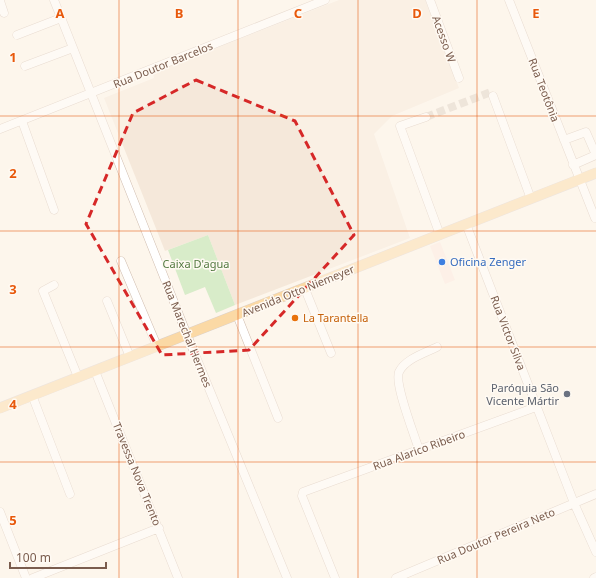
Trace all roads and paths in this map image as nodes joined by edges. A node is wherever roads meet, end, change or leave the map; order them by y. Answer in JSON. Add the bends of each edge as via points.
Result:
{"nodes":[{"id":1,"x":54,"y":0,"type":"edge"},
{"id":2,"x":325,"y":0,"type":"edge"},
{"id":3,"x":430,"y":0,"type":"edge"},
{"id":4,"x":509,"y":0,"type":"edge"},
{"id":5,"x":0,"y":1,"type":"edge"},
{"id":6,"x":4,"y":13,"type":"dead end"},
{"id":7,"x":61,"y":18,"type":"junction"},
{"id":8,"x":17,"y":35,"type":"dead end"},
{"id":9,"x":73,"y":48,"type":"junction"},
{"id":10,"x":25,"y":66,"type":"dead end"},
{"id":11,"x":459,"y":78,"type":"dead end"},
{"id":12,"x":92,"y":93,"type":"junction"},
{"id":13,"x":493,"y":96,"type":"dead end"},
{"id":14,"x":426,"y":117,"type":"tunnel mouth"},
{"id":15,"x":22,"y":121,"type":"junction"},
{"id":16,"x":0,"y":129,"type":"edge"},
{"id":17,"x":564,"y":140,"type":"junction"},
{"id":18,"x":596,"y":155,"type":"edge"},
{"id":19,"x":574,"y":165,"type":"junction"},
{"id":20,"x":596,"y":173,"type":"edge"},
{"id":21,"x":579,"y":180,"type":"junction"},
{"id":22,"x":531,"y":199,"type":"junction"},
{"id":23,"x":54,"y":210,"type":"dead end"},
{"id":24,"x":595,"y":218,"type":"edge"},
{"id":25,"x":466,"y":224,"type":"junction"},
{"id":26,"x":440,"y":235,"type":"junction"},
{"id":27,"x":121,"y":260,"type":"dead end"},
{"id":28,"x":54,"y":285,"type":"dead end"},
{"id":29,"x":305,"y":289,"type":"junction"},
{"id":30,"x":107,"y":301,"type":"dead end"},
{"id":31,"x":237,"y":315,"type":"junction"},
{"id":32,"x":187,"y":334,"type":"junction"},
{"id":33,"x":157,"y":346,"type":"junction"},
{"id":34,"x":437,"y":347,"type":"dead end"},
{"id":35,"x":331,"y":353,"type":"dead end"},
{"id":36,"x":130,"y":357,"type":"junction"},
{"id":37,"x":95,"y":371,"type":"junction"},
{"id":38,"x":78,"y":377,"type":"junction"},
{"id":39,"x":32,"y":395,"type":"junction"},
{"id":40,"x":536,"y":407,"type":"junction"},
{"id":41,"x":0,"y":408,"type":"edge"},
{"id":42,"x":278,"y":418,"type":"dead end"},
{"id":43,"x":419,"y":450,"type":"junction"},
{"id":44,"x":70,"y":494,"type":"dead end"},
{"id":45,"x":596,"y":494,"type":"edge"},
{"id":46,"x":574,"y":503,"type":"junction"},
{"id":47,"x":0,"y":512,"type":"edge"},
{"id":48,"x":159,"y":528,"type":"junction"},
{"id":49,"x":596,"y":552,"type":"edge"},
{"id":50,"x":26,"y":578,"type":"edge"},
{"id":51,"x":33,"y":578,"type":"edge"},
{"id":52,"x":178,"y":578,"type":"edge"},
{"id":53,"x":287,"y":578,"type":"edge"},
{"id":54,"x":335,"y":578,"type":"edge"},
{"id":55,"x":396,"y":578,"type":"edge"}],
"edges":[{"from":1,"to":7,"type":"street","name":"Rua Marechal Hermes"},
{"from":2,"to":12,"type":"street","name":"Rua Doutor Barcelos"},
{"from":3,"to":11,"type":"street","name":"Acesso W"},
{"from":4,"to":17,"type":"street","name":"Rua Teotônia"},
{"from":5,"to":6,"type":"street"},
{"from":7,"to":8,"type":"street"},
{"from":7,"to":9,"type":"street","name":"Rua Marechal Hermes"},
{"from":9,"to":10,"type":"street"},
{"from":9,"to":12,"type":"street","name":"Rua Marechal Hermes"},
{"from":12,"to":15,"type":"street","name":"Rua Doutor Barcelos"},
{"from":12,"to":32,"type":"street","name":"Rua Marechal Hermes"},
{"from":13,"to":22,"type":"street"},
{"from":14,"to":26,"type":"street","via":[[400,126]]},
{"from":15,"to":16,"type":"street","name":"Rua Doutor Barcelos"},
{"from":15,"to":23,"type":"street"},
{"from":17,"to":18,"type":"street","via":[[586,132]]},
{"from":17,"to":19,"type":"street","name":"Rua Teotônia"},
{"from":18,"to":19,"type":"street"},
{"from":19,"to":21,"type":"street","name":"Rua Teotônia"},
{"from":20,"to":21,"type":"main road","name":"Avenida Otto Niemeyer"},
{"from":21,"to":22,"type":"main road","name":"Avenida Otto Niemeyer"},
{"from":21,"to":24,"type":"street","name":"Rua Teotônia"},
{"from":22,"to":25,"type":"main road","name":"Avenida Otto Niemeyer"},
{"from":25,"to":26,"type":"main road","name":"Avenida Otto Niemeyer"},
{"from":25,"to":40,"type":"street","name":"Rua Victor Silva"},
{"from":26,"to":29,"type":"main road","name":"Avenida Otto Niemeyer"},
{"from":27,"to":33,"type":"street"},
{"from":28,"to":38,"type":"street","via":[[43,291]]},
{"from":29,"to":31,"type":"main road","name":"Avenida Otto Niemeyer"},
{"from":29,"to":35,"type":"street"},
{"from":30,"to":36,"type":"street"},
{"from":31,"to":32,"type":"main road","name":"Avenida Otto Niemeyer"},
{"from":31,"to":42,"type":"street"},
{"from":32,"to":33,"type":"main road","name":"Avenida Otto Niemeyer"},
{"from":32,"to":53,"type":"street","name":"Rua Marechal Hermes"},
{"from":33,"to":36,"type":"main road","name":"Avenida Otto Niemeyer"},
{"from":34,"to":43,"type":"street","via":[[411,360],[402,368],[398,378]]},
{"from":36,"to":37,"type":"main road","name":"Avenida Otto Niemeyer"},
{"from":37,"to":38,"type":"main road","name":"Avenida Otto Niemeyer"},
{"from":37,"to":48,"type":"street","name":"Travessa Nova Trento"},
{"from":38,"to":39,"type":"main road","name":"Avenida Otto Niemeyer"},
{"from":39,"to":41,"type":"main road","name":"Avenida Otto Niemeyer"},
{"from":39,"to":44,"type":"street"},
{"from":40,"to":43,"type":"street","name":"Rua Alarico Ribeiro"},
{"from":40,"to":46,"type":"street","name":"Rua Victor Silva"},
{"from":43,"to":54,"type":"street","name":"Rua Alarico Ribeiro","via":[[302,493]]},
{"from":45,"to":46,"type":"street","name":"Rua Doutor Pereira Neto"},
{"from":46,"to":49,"type":"street","name":"Rua Victor Silva"},
{"from":46,"to":55,"type":"street","name":"Rua Doutor Pereira Neto"},
{"from":47,"to":50,"type":"street"},
{"from":48,"to":51,"type":"street"},
{"from":48,"to":52,"type":"street","name":"Travessa Nova Trento"}]}
